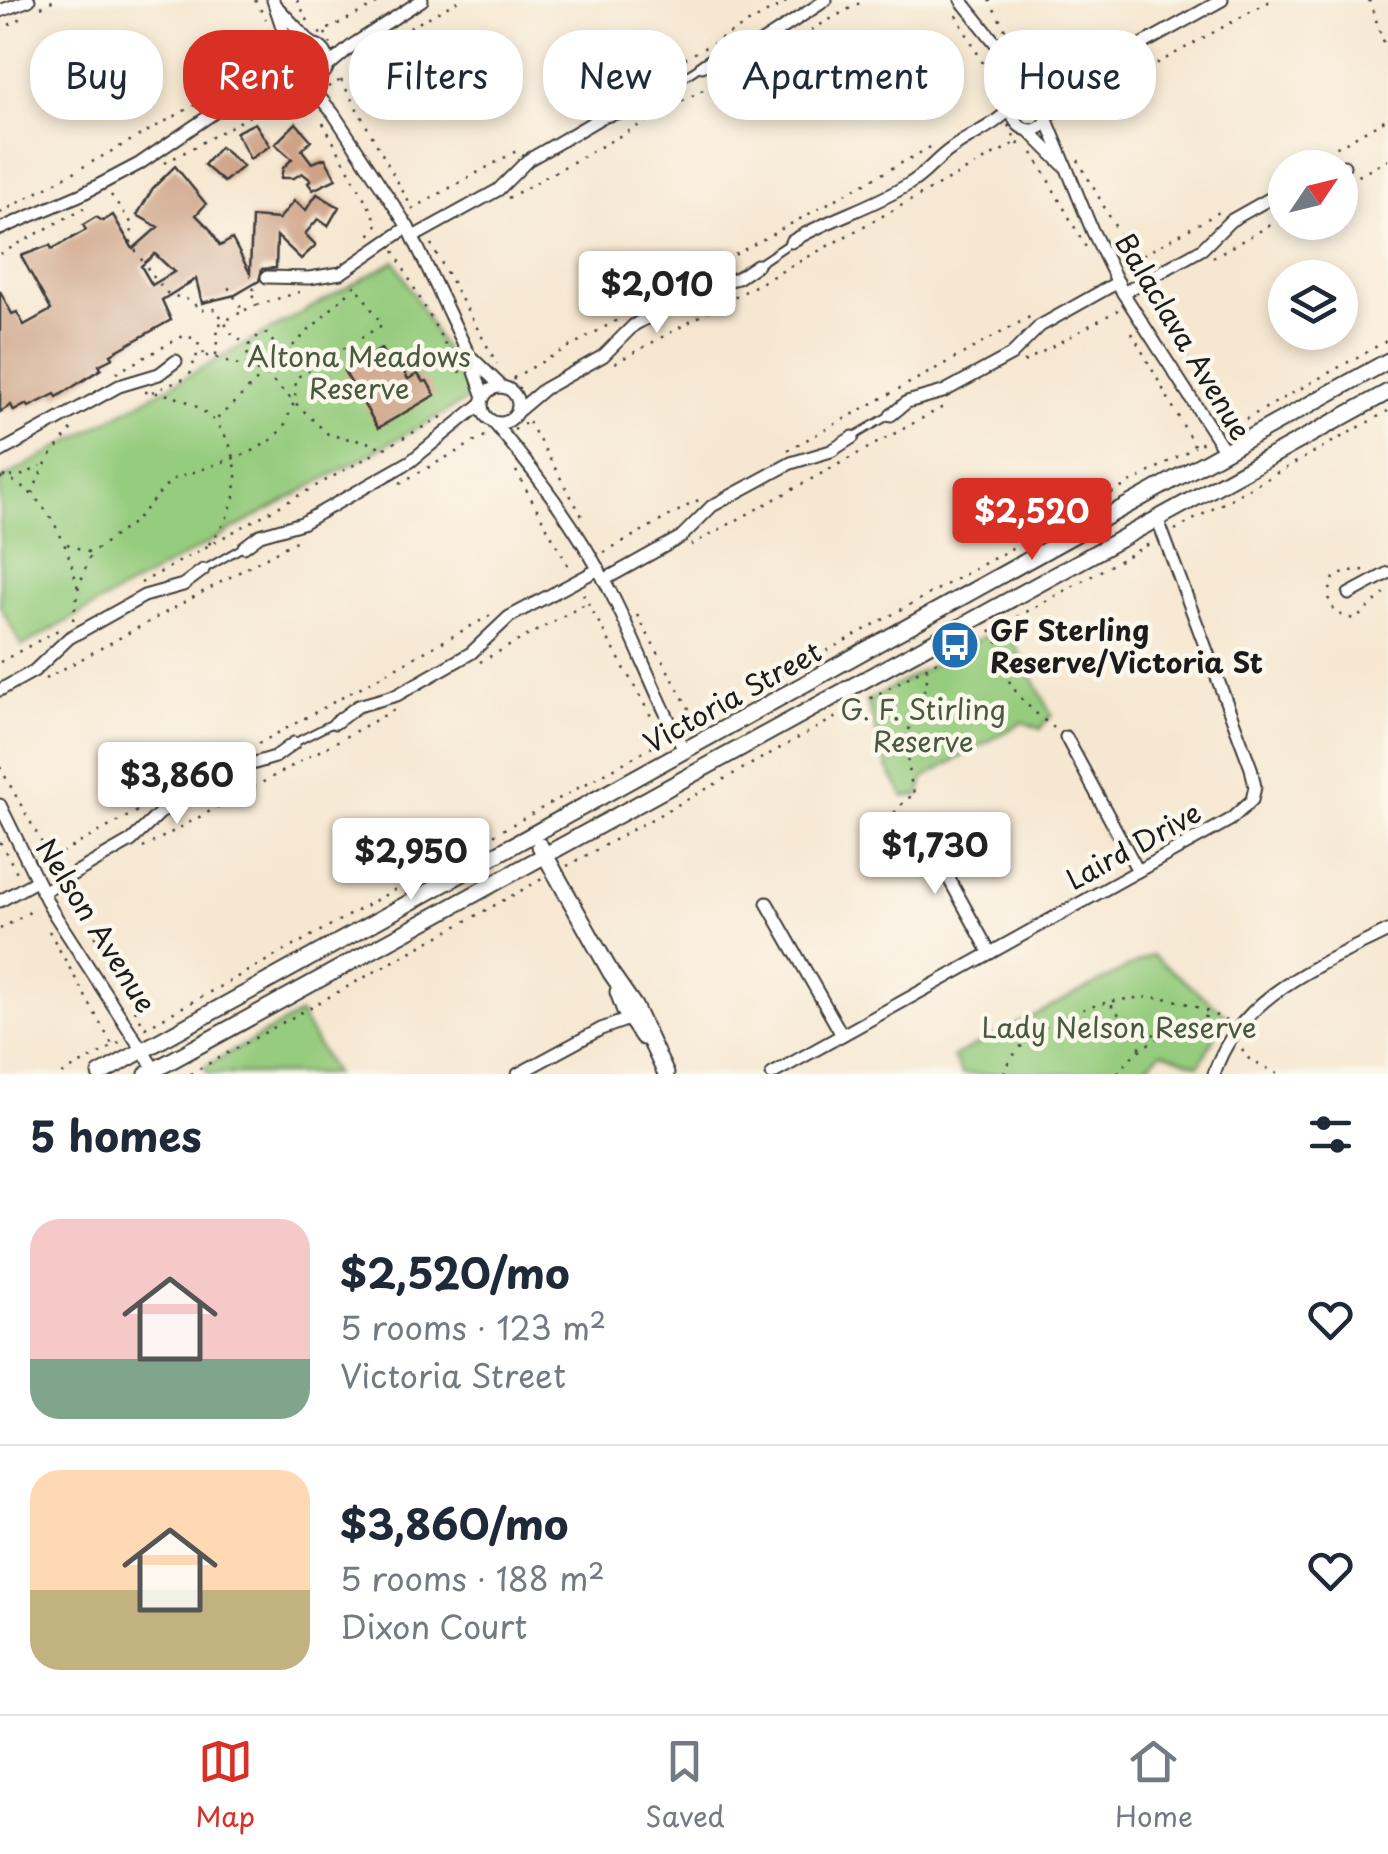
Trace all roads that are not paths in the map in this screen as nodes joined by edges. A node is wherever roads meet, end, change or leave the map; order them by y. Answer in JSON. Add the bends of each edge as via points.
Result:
{"nodes":[{"id":1,"x":29,"y":0,"type":"edge"},
{"id":2,"x":422,"y":0,"type":"edge"},
{"id":3,"x":826,"y":0,"type":"edge"},
{"id":4,"x":961,"y":0,"type":"edge"},
{"id":5,"x":1222,"y":0,"type":"edge"},
{"id":6,"x":273,"y":2,"type":"edge"},
{"id":7,"x":0,"y":11,"type":"edge"},
{"id":8,"x":282,"y":30,"type":"edge"},
{"id":9,"x":303,"y":30,"type":"edge"},
{"id":10,"x":376,"y":30,"type":"edge"},
{"id":11,"x":984,"y":30,"type":"edge"},
{"id":12,"x":1156,"y":36,"type":"edge"},
{"id":13,"x":349,"y":49,"type":"edge"},
{"id":14,"x":702,"y":66,"type":"joint"},
{"id":15,"x":329,"y":67,"type":"edge"},
{"id":16,"x":687,"y":75,"type":"edge"},
{"id":17,"x":329,"y":89,"type":"edge"},
{"id":18,"x":329,"y":109,"type":"edge"},
{"id":19,"x":333,"y":114,"type":"junction"},
{"id":20,"x":204,"y":120,"type":"edge"},
{"id":21,"x":598,"y":120,"type":"edge"},
{"id":22,"x":1016,"y":120,"type":"edge"},
{"id":23,"x":1046,"y":120,"type":"edge"},
{"id":24,"x":1049,"y":120,"type":"edge"},
{"id":25,"x":1007,"y":121,"type":"joint"},
{"id":26,"x":1027,"y":130,"type":"junction"},
{"id":27,"x":1066,"y":168,"type":"junction"},
{"id":28,"x":1268,"y":200,"type":"edge"},
{"id":29,"x":0,"y":229,"type":"edge"},
{"id":30,"x":415,"y":231,"type":"junction"},
{"id":31,"x":791,"y":242,"type":"joint"},
{"id":32,"x":757,"y":265,"type":"joint"},
{"id":33,"x":267,"y":278,"type":"dead end"},
{"id":34,"x":1120,"y":287,"type":"junction"},
{"id":35,"x":1388,"y":361,"type":"edge"},
{"id":36,"x":176,"y":362,"type":"dead end"},
{"id":37,"x":482,"y":376,"type":"junction"},
{"id":38,"x":508,"y":385,"type":"junction"},
{"id":39,"x":544,"y":389,"type":"junction"},
{"id":40,"x":1388,"y":392,"type":"edge"},
{"id":41,"x":483,"y":400,"type":"junction"},
{"id":42,"x":516,"y":414,"type":"junction"},
{"id":43,"x":891,"y":415,"type":"joint"},
{"id":44,"x":456,"y":416,"type":"junction"},
{"id":45,"x":490,"y":426,"type":"junction"},
{"id":46,"x":852,"y":436,"type":"joint"},
{"id":47,"x":1225,"y":451,"type":"junction"},
{"id":48,"x":0,"y":452,"type":"edge"},
{"id":49,"x":521,"y":452,"type":"junction"},
{"id":50,"x":1237,"y":474,"type":"junction"},
{"id":51,"x":1157,"y":518,"type":"junction"},
{"id":52,"x":244,"y":547,"type":"joint"},
{"id":53,"x":204,"y":570,"type":"joint"},
{"id":54,"x":1388,"y":573,"type":"edge"},
{"id":55,"x":606,"y":575,"type":"junction"},
{"id":56,"x":1348,"y":594,"type":"dead end"},
{"id":57,"x":0,"y":690,"type":"edge"},
{"id":58,"x":334,"y":722,"type":"joint"},
{"id":59,"x":1066,"y":737,"type":"road end"},
{"id":60,"x":294,"y":743,"type":"joint"},
{"id":61,"x":684,"y":750,"type":"junction"},
{"id":62,"x":697,"y":773,"type":"junction"},
{"id":63,"x":0,"y":805,"type":"edge"},
{"id":64,"x":917,"y":821,"type":"road end"},
{"id":65,"x":532,"y":834,"type":"junction"},
{"id":66,"x":545,"y":855,"type":"junction"},
{"id":67,"x":1138,"y":871,"type":"junction"},
{"id":68,"x":39,"y":886,"type":"junction"},
{"id":69,"x":0,"y":901,"type":"edge"},
{"id":70,"x":767,"y":903,"type":"dead end"},
{"id":71,"x":1388,"y":932,"type":"edge"},
{"id":72,"x":990,"y":953,"type":"junction"},
{"id":73,"x":630,"y":1013,"type":"junction"},
{"id":74,"x":842,"y":1035,"type":"junction"},
{"id":75,"x":144,"y":1050,"type":"junction"},
{"id":76,"x":151,"y":1072,"type":"edge"},
{"id":77,"x":100,"y":1074,"type":"edge"},
{"id":78,"x":518,"y":1074,"type":"edge"},
{"id":79,"x":666,"y":1074,"type":"edge"},
{"id":80,"x":772,"y":1074,"type":"edge"},
{"id":81,"x":1214,"y":1074,"type":"edge"}],
"edges":[{"from":1,"to":7,"type":"street"},
{"from":2,"to":10,"type":"street"},
{"from":3,"to":14,"type":"street","via":[[757,45],[724,51]]},
{"from":4,"to":11,"type":"street"},
{"from":5,"to":12,"type":"street"},
{"from":6,"to":8,"type":"street"},
{"from":6,"to":9,"type":"street"},
{"from":13,"to":15,"type":"street"},
{"from":14,"to":16,"type":"lane"},
{"from":17,"to":19,"type":"street"},
{"from":18,"to":19,"type":"street"},
{"from":19,"to":30,"type":"street"},
{"from":20,"to":29,"type":"street","via":[[139,164]]},
{"from":21,"to":30,"type":"street","via":[[528,160],[498,190]]},
{"from":22,"to":26,"type":"street"},
{"from":23,"to":26,"type":"street"},
{"from":24,"to":27,"type":"street","name":"Balaclava Avenue"},
{"from":25,"to":26,"type":"street"},
{"from":25,"to":31,"type":"street","via":[[950,149],[913,182],[856,214]]},
{"from":26,"to":27,"type":"street","name":"Balaclava Avenue"},
{"from":27,"to":34,"type":"street","name":"Balaclava Avenue"},
{"from":28,"to":34,"type":"street","via":[[1202,248]]},
{"from":30,"to":33,"type":"street","via":[[387,239],[341,273]]},
{"from":30,"to":37,"type":"street"},
{"from":31,"to":32,"type":"lane"},
{"from":32,"to":39,"type":"street","via":[[640,321],[603,356]]},
{"from":34,"to":43,"type":"street","via":[[1040,326],[1012,355]]},
{"from":34,"to":47,"type":"street","name":"Balaclava Avenue"},
{"from":35,"to":47,"type":"street","name":"Victoria Street"},
{"from":36,"to":48,"type":"street"},
{"from":37,"to":38,"type":"street"},
{"from":37,"to":41,"type":"street"},
{"from":38,"to":39,"type":"street"},
{"from":38,"to":41,"type":"street","via":[[491,389]]},
{"from":38,"to":42,"type":"street","via":[[517,398]]},
{"from":39,"to":42,"type":"street"},
{"from":40,"to":50,"type":"street","name":"Victoria Street"},
{"from":41,"to":44,"type":"street"},
{"from":41,"to":45,"type":"street"},
{"from":42,"to":45,"type":"street"},
{"from":42,"to":49,"type":"street"},
{"from":43,"to":46,"type":"lane"},
{"from":44,"to":45,"type":"street"},
{"from":44,"to":52,"type":"street","via":[[411,461],[302,523]]},
{"from":45,"to":49,"type":"street"},
{"from":46,"to":55,"type":"street","via":[[712,506],[681,538]]},
{"from":47,"to":50,"type":"street","name":"Balaclava Avenue"},
{"from":47,"to":61,"type":"street","name":"Victoria Street"},
{"from":49,"to":55,"type":"street"},
{"from":50,"to":51,"type":"street","name":"Victoria Street"},
{"from":51,"to":62,"type":"street","name":"Victoria Street"},
{"from":51,"to":67,"type":"street","name":"Laird Drive","via":[[1254,787],[1242,812]]},
{"from":52,"to":53,"type":"lane"},
{"from":53,"to":57,"type":"street","via":[[69,638],[34,671]]},
{"from":54,"to":56,"type":"street"},
{"from":55,"to":58,"type":"street","via":[[509,617],[471,652]]},
{"from":55,"to":61,"type":"street"},
{"from":58,"to":60,"type":"lane"},
{"from":59,"to":67,"type":"street"},
{"from":60,"to":68,"type":"street","via":[[276,757],[235,769],[162,812],[131,841]]},
{"from":61,"to":62,"type":"street"},
{"from":61,"to":65,"type":"street","name":"Victoria Street"},
{"from":62,"to":66,"type":"street","name":"Victoria Street"},
{"from":63,"to":68,"type":"street","name":"Nelson Avenue"},
{"from":64,"to":72,"type":"street"},
{"from":65,"to":66,"type":"street"},
{"from":65,"to":75,"type":"street","name":"Victoria Street"},
{"from":66,"to":73,"type":"street"},
{"from":66,"to":76,"type":"street","name":"Victoria Street"},
{"from":67,"to":72,"type":"street","name":"Laird Drive"},
{"from":68,"to":69,"type":"street"},
{"from":68,"to":75,"type":"street","name":"Nelson Avenue"},
{"from":70,"to":74,"type":"street"},
{"from":71,"to":81,"type":"street","via":[[1258,1004]]},
{"from":72,"to":74,"type":"street","name":"Laird Drive"},
{"from":73,"to":78,"type":"street"},
{"from":73,"to":79,"type":"street"},
{"from":74,"to":80,"type":"street","name":"Laird Drive"},
{"from":75,"to":76,"type":"street","name":"Nelson Avenue"},
{"from":75,"to":77,"type":"street","name":"Victoria Street"}]}
